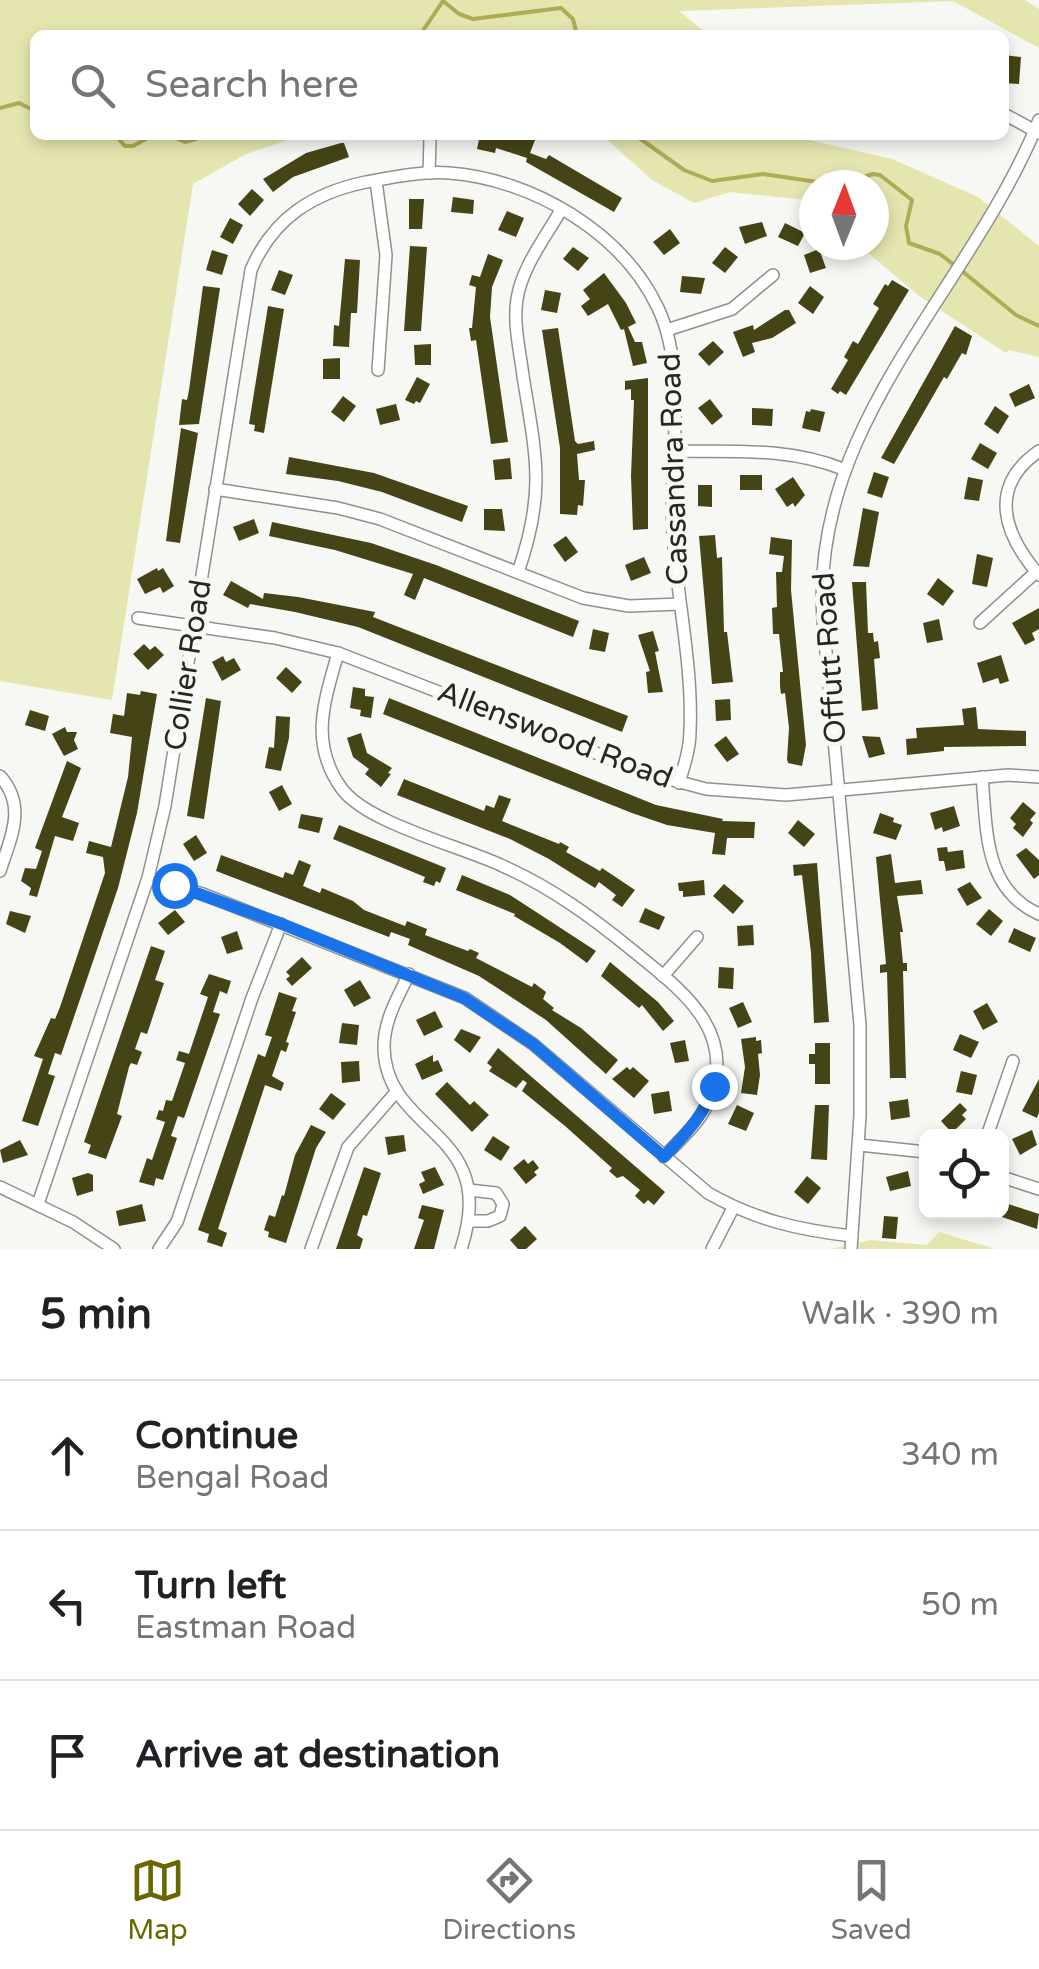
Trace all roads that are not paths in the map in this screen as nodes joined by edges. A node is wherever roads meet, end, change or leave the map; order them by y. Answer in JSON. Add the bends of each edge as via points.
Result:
{"nodes":[{"id":1,"x":1009,"y":116,"type":"edge"},
{"id":2,"x":1038,"y":128,"type":"edge"},
{"id":3,"x":430,"y":140,"type":"edge"},
{"id":4,"x":429,"y":173,"type":"junction"},
{"id":5,"x":376,"y":180,"type":"junction"},
{"id":6,"x":561,"y":210,"type":"junction"},
{"id":7,"x":772,"y":275,"type":"dead end"},
{"id":8,"x":667,"y":330,"type":"junction"},
{"id":9,"x":378,"y":370,"type":"dead end"},
{"id":10,"x":674,"y":451,"type":"junction"},
{"id":11,"x":1039,"y":451,"type":"edge"},
{"id":12,"x":843,"y":469,"type":"junction"},
{"id":13,"x":215,"y":488,"type":"junction"},
{"id":14,"x":518,"y":572,"type":"junction"},
{"id":15,"x":1037,"y":573,"type":"edge"},
{"id":16,"x":680,"y":604,"type":"junction"},
{"id":17,"x":138,"y":618,"type":"dead end"},
{"id":18,"x":980,"y":623,"type":"dead end"},
{"id":19,"x":194,"y":626,"type":"junction"},
{"id":20,"x":338,"y":652,"type":"junction"},
{"id":21,"x":0,"y":776,"type":"edge"},
{"id":22,"x":1039,"y":776,"type":"edge"},
{"id":23,"x":982,"y":777,"type":"junction"},
{"id":24,"x":680,"y":783,"type":"junction"},
{"id":25,"x":840,"y":790,"type":"junction"},
{"id":26,"x":0,"y":872,"type":"edge"},
{"id":27,"x":148,"y":878,"type":"junction"},
{"id":28,"x":1039,"y":914,"type":"edge"},
{"id":29,"x":282,"y":924,"type":"junction"},
{"id":30,"x":698,"y":937,"type":"dead end"},
{"id":31,"x":409,"y":974,"type":"junction"},
{"id":32,"x":663,"y":976,"type":"junction"},
{"id":33,"x":1012,"y":1060,"type":"dead end"},
{"id":34,"x":397,"y":1091,"type":"junction"},
{"id":35,"x":989,"y":1129,"type":"edge"},
{"id":36,"x":858,"y":1145,"type":"junction"},
{"id":37,"x":919,"y":1151,"type":"edge"},
{"id":38,"x":664,"y":1157,"type":"junction"},
{"id":39,"x":1009,"y":1179,"type":"edge"},
{"id":40,"x":0,"y":1187,"type":"edge"},
{"id":41,"x":469,"y":1190,"type":"junction"},
{"id":42,"x":1039,"y":1190,"type":"edge"},
{"id":43,"x":38,"y":1204,"type":"junction"},
{"id":44,"x":732,"y":1208,"type":"junction"},
{"id":45,"x":469,"y":1221,"type":"junction"},
{"id":46,"x":852,"y":1242,"type":"edge"},
{"id":47,"x":114,"y":1249,"type":"edge"},
{"id":48,"x":160,"y":1249,"type":"edge"},
{"id":49,"x":311,"y":1249,"type":"edge"},
{"id":50,"x":461,"y":1249,"type":"edge"},
{"id":51,"x":712,"y":1249,"type":"edge"}],
"edges":[{"from":1,"to":2,"type":"street"},
{"from":2,"to":12,"type":"street","name":"Offutt Road"},
{"from":3,"to":4,"type":"street"},
{"from":4,"to":5,"type":"street","name":"Cassandra Road"},
{"from":4,"to":6,"type":"street","name":"Cassandra Road","via":[[486,178]]},
{"from":5,"to":9,"type":"street","via":[[386,255]]},
{"from":5,"to":13,"type":"street","name":"Collier Road","via":[[305,203],[259,252],[246,292]]},
{"from":6,"to":8,"type":"street","name":"Cassandra Road","via":[[625,258]]},
{"from":6,"to":14,"type":"street","via":[[517,295],[538,477],[531,535]]},
{"from":7,"to":8,"type":"street","via":[[732,308]]},
{"from":8,"to":10,"type":"street","name":"Cassandra Road"},
{"from":10,"to":12,"type":"street","via":[[801,454]]},
{"from":10,"to":16,"type":"street","name":"Cassandra Road"},
{"from":11,"to":15,"type":"street","via":[[1016,474],[1006,504],[1010,536]]},
{"from":12,"to":25,"type":"street","name":"Offutt Road","via":[[826,534],[822,586]]},
{"from":13,"to":14,"type":"street","via":[[380,519]]},
{"from":13,"to":19,"type":"street","name":"Collier Road"},
{"from":14,"to":16,"type":"street","via":[[610,604]]},
{"from":15,"to":18,"type":"street"},
{"from":16,"to":24,"type":"street","name":"Cassandra Road","via":[[690,732]]},
{"from":17,"to":19,"type":"street","name":"Allenswood Road"},
{"from":19,"to":20,"type":"street","name":"Allenswood Road"},
{"from":19,"to":27,"type":"street","name":"Collier Road"},
{"from":20,"to":24,"type":"street","name":"Allenswood Road"},
{"from":20,"to":32,"type":"street","via":[[320,740],[344,793],[380,817],[506,867],[566,900]]},
{"from":21,"to":26,"type":"street","via":[[17,812]]},
{"from":22,"to":23,"type":"street","name":"Allenswood Road"},
{"from":23,"to":25,"type":"street","name":"Allenswood Road"},
{"from":23,"to":28,"type":"street","via":[[992,863],[1006,890]]},
{"from":24,"to":25,"type":"street","name":"Allenswood Road","via":[[761,796]]},
{"from":25,"to":36,"type":"street","name":"Offutt Road","via":[[860,1011]]},
{"from":27,"to":29,"type":"street"},
{"from":27,"to":43,"type":"street","name":"Collier Road"},
{"from":29,"to":31,"type":"street"},
{"from":29,"to":48,"type":"street","via":[[176,1222]]},
{"from":30,"to":32,"type":"street"},
{"from":31,"to":34,"type":"street","via":[[384,1044]]},
{"from":31,"to":38,"type":"street","via":[[510,1026]]},
{"from":32,"to":38,"type":"street","via":[[704,1016],[716,1068],[707,1105]]},
{"from":33,"to":35,"type":"street"},
{"from":34,"to":41,"type":"street","via":[[448,1144]]},
{"from":34,"to":49,"type":"street","via":[[348,1147]]},
{"from":36,"to":37,"type":"street"},
{"from":36,"to":46,"type":"street","name":"Offutt Road"},
{"from":38,"to":44,"type":"street"},
{"from":39,"to":42,"type":"street"},
{"from":40,"to":43,"type":"street"},
{"from":41,"to":45,"type":"street"},
{"from":41,"to":45,"type":"street","via":[[496,1193],[503,1204],[494,1220]]},
{"from":43,"to":47,"type":"street"},
{"from":44,"to":46,"type":"street"},
{"from":44,"to":51,"type":"street"},
{"from":45,"to":50,"type":"street"}]}
